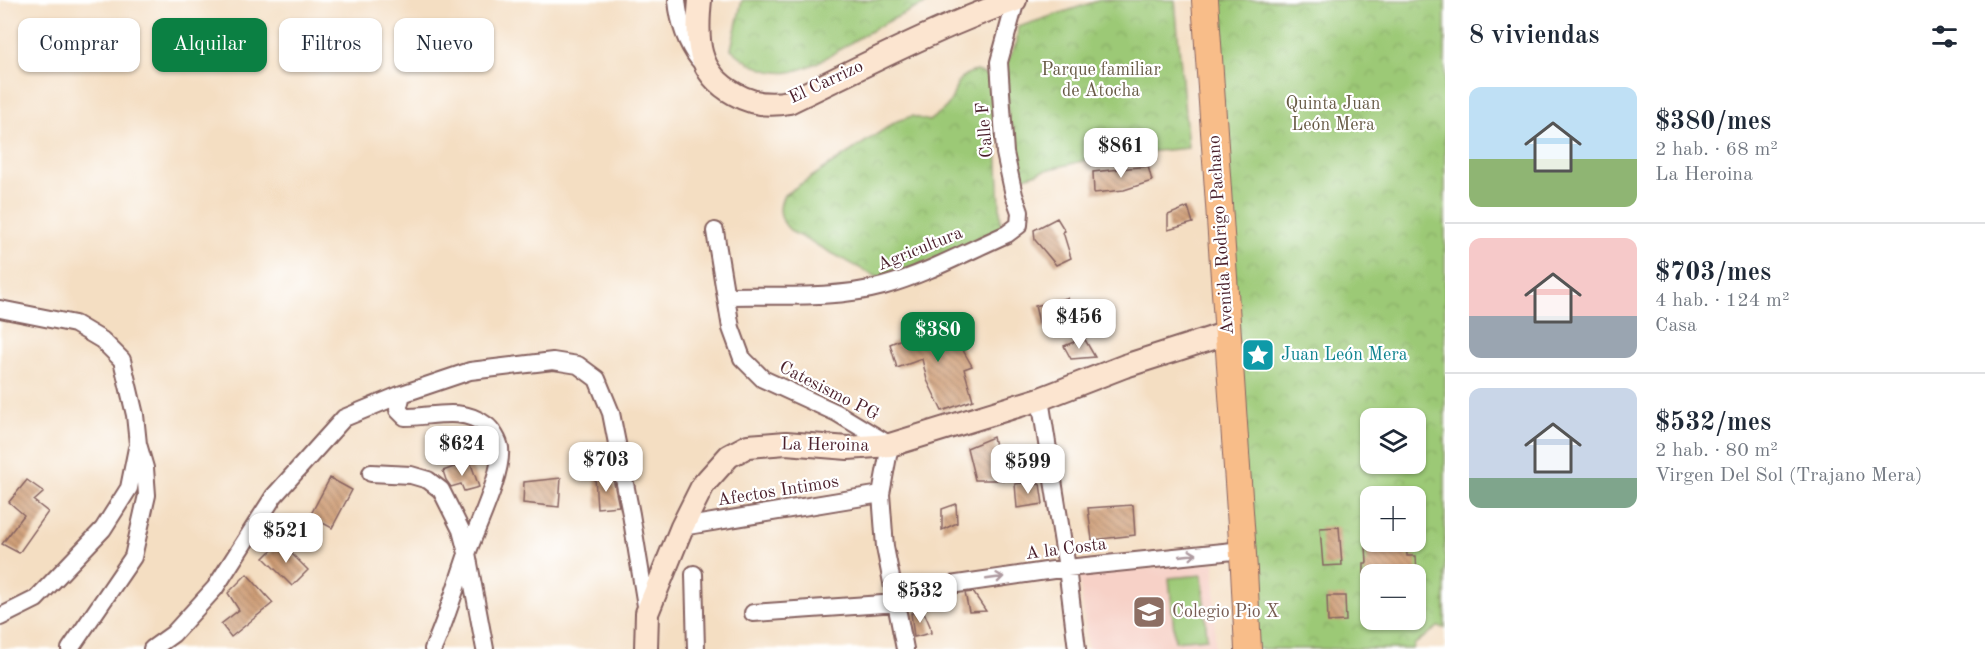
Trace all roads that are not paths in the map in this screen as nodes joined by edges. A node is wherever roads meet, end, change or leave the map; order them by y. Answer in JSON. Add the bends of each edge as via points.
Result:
{"nodes":[{"id":1,"x":677,"y":0,"type":"edge"},
{"id":2,"x":700,"y":0,"type":"edge"},
{"id":3,"x":1015,"y":0,"type":"edge"},
{"id":4,"x":1193,"y":0,"type":"edge"},
{"id":5,"x":1205,"y":0,"type":"edge"},
{"id":6,"x":709,"y":73,"type":"junction"},
{"id":7,"x":1014,"y":195,"type":"joint"},
{"id":8,"x":715,"y":231,"type":"dead end"},
{"id":9,"x":726,"y":296,"type":"junction"},
{"id":10,"x":0,"y":309,"type":"edge"},
{"id":11,"x":1222,"y":334,"type":"junction"},
{"id":12,"x":402,"y":394,"type":"junction"},
{"id":13,"x":1040,"y":399,"type":"junction"},
{"id":14,"x":138,"y":444,"type":"junction"},
{"id":15,"x":890,"y":445,"type":"junction"},
{"id":16,"x":371,"y":473,"type":"dead end"},
{"id":17,"x":881,"y":494,"type":"junction"},
{"id":18,"x":682,"y":527,"type":"junction"},
{"id":19,"x":1237,"y":550,"type":"junction"},
{"id":20,"x":467,"y":553,"type":"junction"},
{"id":21,"x":1067,"y":568,"type":"junction"},
{"id":22,"x":694,"y":574,"type":"dead end"},
{"id":23,"x":896,"y":598,"type":"junction"},
{"id":24,"x":647,"y":613,"type":"junction"},
{"id":25,"x":753,"y":613,"type":"dead end"},
{"id":26,"x":0,"y":617,"type":"edge"},
{"id":27,"x":70,"y":649,"type":"edge"},
{"id":28,"x":152,"y":649,"type":"edge"},
{"id":29,"x":433,"y":649,"type":"edge"},
{"id":30,"x":485,"y":649,"type":"edge"},
{"id":31,"x":645,"y":649,"type":"edge"},
{"id":32,"x":696,"y":649,"type":"edge"},
{"id":33,"x":905,"y":649,"type":"edge"},
{"id":34,"x":1077,"y":649,"type":"edge"},
{"id":35,"x":1233,"y":649,"type":"edge"},
{"id":36,"x":1248,"y":649,"type":"edge"}],
"edges":[{"from":1,"to":6,"type":"street","via":[[679,18],[692,50]]},
{"from":2,"to":6,"type":"street","via":[[698,37]]},
{"from":3,"to":6,"type":"street","name":"El Carrizo","via":[[882,56],[789,102],[754,103],[726,90]]},
{"from":3,"to":7,"type":"street","name":"Calle F","via":[[999,62],[1005,153]]},
{"from":4,"to":11,"type":"main road","name":"Avenida Rodrigo Pachano"},
{"from":5,"to":11,"type":"main road","name":"Avenida Rodrigo Pachano"},
{"from":7,"to":9,"type":"street","name":"Agricultura","via":[[1020,212],[1019,225],[916,276],[843,293]]},
{"from":8,"to":9,"type":"street","name":"Catesismo PG"},
{"from":9,"to":15,"type":"street","name":"Catesismo PG","via":[[731,328],[742,358],[763,379],[837,413]]},
{"from":10,"to":14,"type":"street","via":[[75,324],[102,340],[122,360]]},
{"from":11,"to":13,"type":"street","name":"La Heroina"},
{"from":11,"to":19,"type":"main road","name":"Avenida Rodrigo Pachano"},
{"from":12,"to":20,"type":"street","via":[[398,410],[405,417],[460,414],[485,424],[500,448],[492,487]]},
{"from":12,"to":24,"type":"street","via":[[470,370],[553,362],[578,365],[597,379],[611,412]]},
{"from":12,"to":28,"type":"street","via":[[344,418],[274,496],[215,588],[173,634]]},
{"from":13,"to":15,"type":"street","name":"La Heroina"},
{"from":13,"to":21,"type":"street"},
{"from":14,"to":26,"type":"street","via":[[129,488],[103,529],[36,598]]},
{"from":14,"to":27,"type":"street","via":[[147,495],[133,556]]},
{"from":15,"to":17,"type":"street"},
{"from":15,"to":18,"type":"street","name":"La Heroina","via":[[748,446],[729,456],[703,485]]},
{"from":16,"to":20,"type":"street","via":[[411,475],[428,480],[441,490],[461,530]]},
{"from":17,"to":18,"type":"street","name":"Afectos Intimos"},
{"from":17,"to":23,"type":"street","via":[[885,547]]},
{"from":18,"to":24,"type":"street","name":"La Heroina"},
{"from":21,"to":19,"type":"street","name":"A la Costa","one_way":true},
{"from":19,"to":35,"type":"main road","name":"Avenida Rodrigo Pachano"},
{"from":19,"to":36,"type":"main road","name":"Avenida Rodrigo Pachano"},
{"from":20,"to":29,"type":"street"},
{"from":20,"to":30,"type":"street"},
{"from":23,"to":21,"type":"street","name":"A la Costa","one_way":true},
{"from":21,"to":34,"type":"street"},
{"from":22,"to":32,"type":"street"},
{"from":23,"to":25,"type":"street","name":"A la Costa"},
{"from":23,"to":33,"type":"street"},
{"from":24,"to":31,"type":"street","name":"La Heroina"}]}
